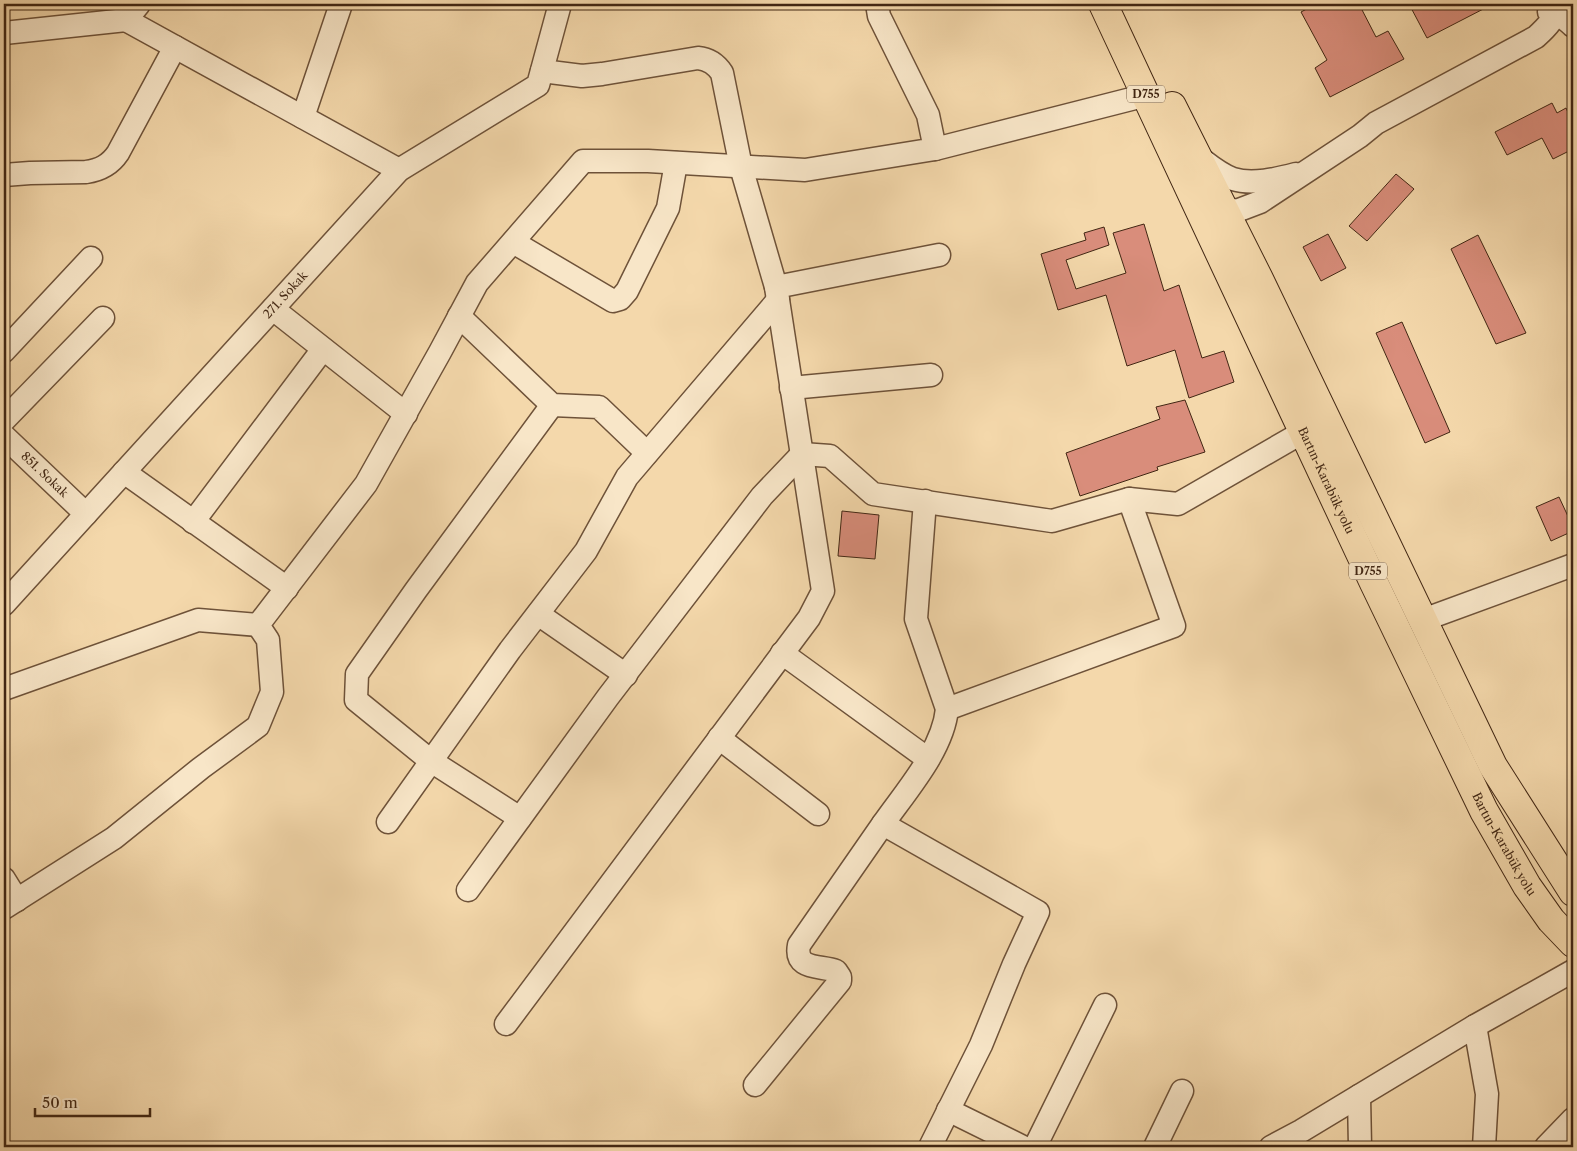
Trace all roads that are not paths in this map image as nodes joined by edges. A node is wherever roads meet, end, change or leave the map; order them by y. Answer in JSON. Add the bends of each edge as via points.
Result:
{"nodes":[{"id":1,"x":341,"y":4,"type":"edge"},
{"id":2,"x":560,"y":4,"type":"edge"},
{"id":3,"x":877,"y":4,"type":"edge"},
{"id":4,"x":1103,"y":4,"type":"edge"},
{"id":5,"x":1122,"y":4,"type":"edge"},
{"id":6,"x":1559,"y":11,"type":"edge"},
{"id":7,"x":133,"y":12,"type":"edge"},
{"id":8,"x":4,"y":33,"type":"edge"},
{"id":9,"x":175,"y":47,"type":"junction"},
{"id":10,"x":542,"y":71,"type":"junction"},
{"id":11,"x":1147,"y":96,"type":"junction"},
{"id":12,"x":303,"y":117,"type":"junction"},
{"id":13,"x":935,"y":149,"type":"junction"},
{"id":14,"x":1196,"y":155,"type":"junction"},
{"id":15,"x":676,"y":163,"type":"junction"},
{"id":16,"x":741,"y":167,"type":"junction"},
{"id":17,"x":399,"y":170,"type":"junction"},
{"id":18,"x":1306,"y":171,"type":"junction"},
{"id":19,"x":4,"y":175,"type":"edge"},
{"id":20,"x":1188,"y":185,"type":"junction"},
{"id":21,"x":1260,"y":202,"type":"junction"},
{"id":22,"x":1224,"y":211,"type":"junction"},
{"id":23,"x":513,"y":242,"type":"junction"},
{"id":24,"x":1240,"y":242,"type":"junction"},
{"id":25,"x":939,"y":254,"type":"dead end"},
{"id":26,"x":92,"y":258,"type":"dead end"},
{"id":27,"x":777,"y":294,"type":"junction"},
{"id":28,"x":273,"y":309,"type":"junction"},
{"id":29,"x":460,"y":316,"type":"junction"},
{"id":30,"x":103,"y":318,"type":"dead end"},
{"id":31,"x":323,"y":349,"type":"junction"},
{"id":32,"x":4,"y":351,"type":"edge"},
{"id":33,"x":931,"y":375,"type":"dead end"},
{"id":34,"x":791,"y":388,"type":"junction"},
{"id":35,"x":552,"y":405,"type":"junction"},
{"id":36,"x":406,"y":414,"type":"junction"},
{"id":37,"x":4,"y":420,"type":"edge"},
{"id":38,"x":1303,"y":432,"type":"junction"},
{"id":39,"x":4,"y":436,"type":"edge"},
{"id":40,"x":647,"y":453,"type":"junction"},
{"id":41,"x":802,"y":454,"type":"junction"},
{"id":42,"x":124,"y":472,"type":"junction"},
{"id":43,"x":1130,"y":499,"type":"junction"},
{"id":44,"x":925,"y":501,"type":"junction"},
{"id":45,"x":86,"y":514,"type":"junction"},
{"id":46,"x":193,"y":522,"type":"junction"},
{"id":47,"x":1573,"y":565,"type":"edge"},
{"id":48,"x":287,"y":588,"type":"junction"},
{"id":49,"x":4,"y":604,"type":"edge"},
{"id":50,"x":538,"y":614,"type":"junction"},
{"id":51,"x":1423,"y":620,"type":"junction"},
{"id":52,"x":258,"y":625,"type":"junction"},
{"id":53,"x":782,"y":653,"type":"junction"},
{"id":54,"x":626,"y":674,"type":"junction"},
{"id":55,"x":4,"y":689,"type":"edge"},
{"id":56,"x":947,"y":709,"type":"junction"},
{"id":57,"x":718,"y":738,"type":"junction"},
{"id":58,"x":928,"y":760,"type":"junction"},
{"id":59,"x":431,"y":761,"type":"junction"},
{"id":60,"x":818,"y":814,"type":"dead end"},
{"id":61,"x":520,"y":818,"type":"junction"},
{"id":62,"x":388,"y":822,"type":"dead end"},
{"id":63,"x":883,"y":824,"type":"junction"},
{"id":64,"x":4,"y":879,"type":"edge"},
{"id":65,"x":468,"y":890,"type":"dead end"},
{"id":66,"x":1573,"y":892,"type":"edge"},
{"id":67,"x":10,"y":904,"type":"edge"},
{"id":68,"x":1573,"y":943,"type":"edge"},
{"id":69,"x":1573,"y":970,"type":"edge"},
{"id":70,"x":1105,"y":1005,"type":"dead end"},
{"id":71,"x":506,"y":1024,"type":"dead end"},
{"id":72,"x":1475,"y":1026,"type":"junction"},
{"id":73,"x":755,"y":1086,"type":"dead end"},
{"id":74,"x":1182,"y":1091,"type":"dead end"},
{"id":75,"x":1358,"y":1096,"type":"junction"},
{"id":76,"x":948,"y":1110,"type":"junction"},
{"id":77,"x":1573,"y":1119,"type":"edge"},
{"id":78,"x":930,"y":1147,"type":"edge"},
{"id":79,"x":1023,"y":1147,"type":"edge"},
{"id":80,"x":1035,"y":1147,"type":"edge"},
{"id":81,"x":1155,"y":1147,"type":"edge"},
{"id":82,"x":1270,"y":1147,"type":"edge"},
{"id":83,"x":1360,"y":1147,"type":"edge"},
{"id":84,"x":1484,"y":1147,"type":"edge"},
{"id":85,"x":1546,"y":1147,"type":"edge"}],
"edges":[{"from":1,"to":12,"type":"street"},
{"from":2,"to":10,"type":"street","name":"271. Sokak"},
{"from":3,"to":13,"type":"street","via":[[879,16],[928,115]]},
{"from":4,"to":11,"type":"highway","name":"Bartın-Karabük yolu","number":"D755"},
{"from":5,"to":14,"type":"highway","name":"Bartın-Karabük yolu","number":"D755"},
{"from":6,"to":18,"type":"street","via":[[1554,31],[1540,43],[1376,134],[1360,136]]},
{"from":7,"to":8,"type":"street"},
{"from":7,"to":9,"type":"street"},
{"from":9,"to":12,"type":"street"},
{"from":9,"to":19,"type":"street","via":[[118,153],[109,163],[95,171]]},
{"from":10,"to":16,"type":"street","via":[[582,76],[706,59],[722,73]]},
{"from":10,"to":17,"type":"street","name":"271. Sokak","via":[[538,85]]},
{"from":11,"to":13,"type":"street"},
{"from":11,"to":20,"type":"highway","name":"Bartın-Karabük yolu","number":"D755"},
{"from":12,"to":17,"type":"street"},
{"from":13,"to":16,"type":"street","via":[[805,170]]},
{"from":14,"to":18,"type":"street","via":[[1232,179],[1244,182]]},
{"from":14,"to":22,"type":"highway","name":"Bartın-Karabük yolu","number":"D755"},
{"from":15,"to":16,"type":"street"},
{"from":15,"to":23,"type":"street","via":[[583,161]]},
{"from":15,"to":23,"type":"street","via":[[668,208],[620,299],[613,301]]},
{"from":16,"to":27,"type":"street"},
{"from":17,"to":28,"type":"street","name":"271. Sokak"},
{"from":18,"to":21,"type":"street"},
{"from":20,"to":22,"type":"street","via":[[1203,200]]},
{"from":20,"to":38,"type":"highway","name":"Bartın-Karabük yolu","number":"D755"},
{"from":21,"to":22,"type":"street","via":[[1239,210]]},
{"from":21,"to":24,"type":"street","via":[[1245,214],[1240,225]]},
{"from":22,"to":24,"type":"highway","name":"Bartın-Karabük yolu","number":"D755"},
{"from":23,"to":29,"type":"street","via":[[477,283]]},
{"from":24,"to":51,"type":"highway","name":"Bartın-Karabük yolu","number":"D755"},
{"from":25,"to":27,"type":"street"},
{"from":26,"to":32,"type":"street"},
{"from":27,"to":34,"type":"street"},
{"from":27,"to":40,"type":"street"},
{"from":28,"to":31,"type":"street"},
{"from":28,"to":42,"type":"street","name":"271. Sokak"},
{"from":29,"to":35,"type":"street"},
{"from":29,"to":36,"type":"street"},
{"from":30,"to":37,"type":"street"},
{"from":31,"to":36,"type":"street"},
{"from":31,"to":46,"type":"street"},
{"from":33,"to":34,"type":"street"},
{"from":34,"to":41,"type":"street"},
{"from":35,"to":40,"type":"street","via":[[598,407]]},
{"from":35,"to":59,"type":"street","via":[[357,674],[356,700]]},
{"from":36,"to":48,"type":"street","via":[[366,484]]},
{"from":38,"to":43,"type":"street","via":[[1178,504]]},
{"from":38,"to":68,"type":"highway","name":"Bartın-Karabük yolu","number":"D755","via":[[1484,811],[1528,886],[1551,920]]},
{"from":39,"to":45,"type":"street","name":"851. Sokak"},
{"from":40,"to":50,"type":"street","via":[[627,477],[586,551]]},
{"from":41,"to":44,"type":"street","via":[[830,456],[873,494]]},
{"from":41,"to":53,"type":"street","via":[[823,591]]},
{"from":41,"to":54,"type":"street","via":[[762,496]]},
{"from":42,"to":45,"type":"street","name":"271. Sokak"},
{"from":42,"to":46,"type":"street"},
{"from":43,"to":44,"type":"street","via":[[1052,521]]},
{"from":43,"to":56,"type":"street","via":[[1174,626]]},
{"from":44,"to":56,"type":"street","via":[[916,620]]},
{"from":45,"to":49,"type":"street","name":"271. Sokak"},
{"from":46,"to":48,"type":"street"},
{"from":47,"to":51,"type":"street"},
{"from":48,"to":52,"type":"street"},
{"from":50,"to":54,"type":"street"},
{"from":50,"to":59,"type":"street"},
{"from":51,"to":66,"type":"highway","name":"Bartın-Karabük yolu","number":"D755","via":[[1493,766]]},
{"from":52,"to":55,"type":"street","via":[[198,620]]},
{"from":52,"to":67,"type":"street","via":[[268,640],[272,692],[258,726],[114,838]]},
{"from":53,"to":57,"type":"street"},
{"from":53,"to":58,"type":"street"},
{"from":54,"to":61,"type":"street"},
{"from":56,"to":58,"type":"street","via":[[942,734]]},
{"from":57,"to":60,"type":"street"},
{"from":57,"to":71,"type":"street"},
{"from":58,"to":63,"type":"street"},
{"from":59,"to":61,"type":"street"},
{"from":59,"to":62,"type":"street"},
{"from":61,"to":65,"type":"street"},
{"from":63,"to":73,"type":"street","via":[[799,945],[798,954],[803,962],[836,971],[840,981]]},
{"from":63,"to":76,"type":"street","via":[[1038,912],[981,1045]]},
{"from":64,"to":67,"type":"street"},
{"from":69,"to":72,"type":"street"},
{"from":70,"to":80,"type":"street"},
{"from":72,"to":75,"type":"street"},
{"from":72,"to":84,"type":"street","via":[[1487,1094]]},
{"from":74,"to":81,"type":"street"},
{"from":75,"to":82,"type":"street"},
{"from":75,"to":83,"type":"street"},
{"from":76,"to":78,"type":"street"},
{"from":76,"to":79,"type":"street"},
{"from":77,"to":85,"type":"street"}]}
